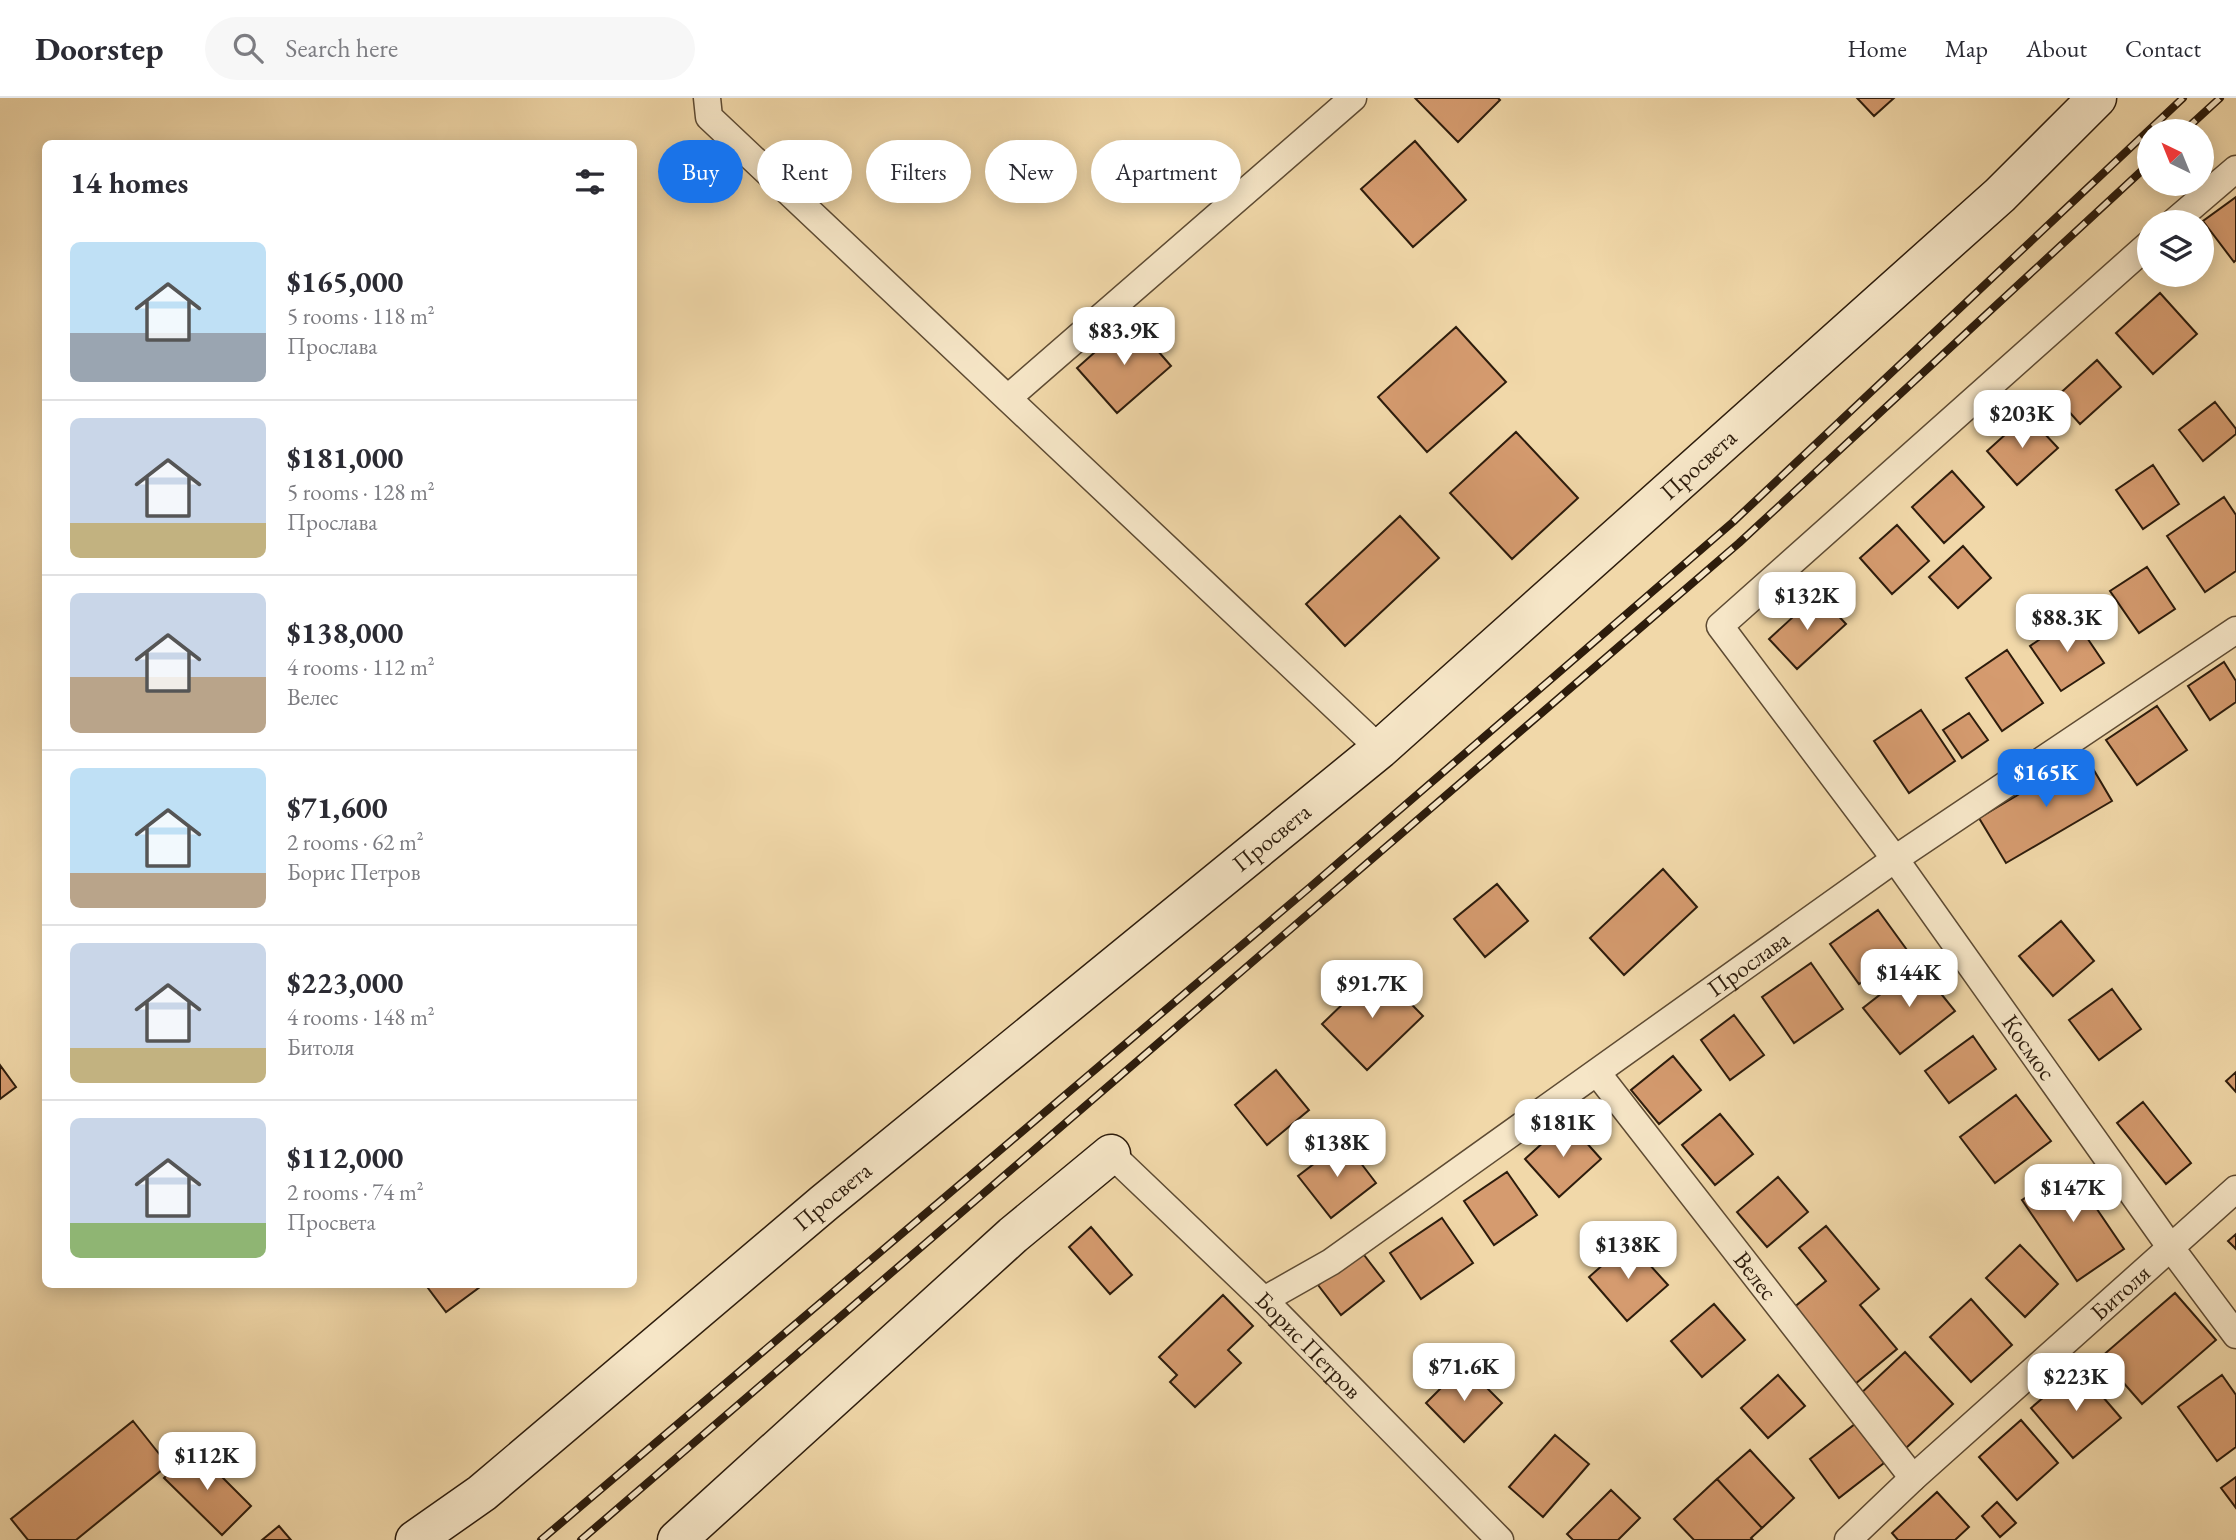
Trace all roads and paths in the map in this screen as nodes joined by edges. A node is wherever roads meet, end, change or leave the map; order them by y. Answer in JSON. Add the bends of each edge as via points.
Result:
{"nodes":[{"id":1,"x":707,"y":98,"type":"edge"},
{"id":2,"x":1353,"y":98,"type":"edge"},
{"id":3,"x":2097,"y":98,"type":"edge"},
{"id":4,"x":2236,"y":169,"type":"edge"},
{"id":5,"x":2188,"y":210,"type":"edge"},
{"id":6,"x":2137,"y":255,"type":"edge"},
{"id":7,"x":1009,"y":398,"type":"junction"},
{"id":8,"x":2236,"y":630,"type":"edge"},
{"id":9,"x":1380,"y":748,"type":"junction"},
{"id":10,"x":1895,"y":859,"type":"junction"},
{"id":11,"x":1598,"y":1074,"type":"junction"},
{"id":12,"x":1111,"y":1154,"type":"joint"},
{"id":13,"x":2236,"y":1189,"type":"edge"},
{"id":14,"x":2171,"y":1248,"type":"junction"},
{"id":15,"x":1264,"y":1300,"type":"junction"},
{"id":16,"x":2236,"y":1335,"type":"edge"},
{"id":17,"x":1913,"y":1478,"type":"junction"},
{"id":18,"x":415,"y":1540,"type":"edge"},
{"id":19,"x":677,"y":1540,"type":"edge"},
{"id":20,"x":1500,"y":1540,"type":"edge"},
{"id":21,"x":1848,"y":1540,"type":"edge"}],
"edges":[{"from":1,"to":7,"type":"street","via":[[709,117]]},
{"from":2,"to":7,"type":"street"},
{"from":3,"to":9,"type":"street","name":"Просвета","via":[[2000,195]]},
{"from":4,"to":5,"type":"street"},
{"from":6,"to":10,"type":"street","name":"Космос","via":[[1720,625]]},
{"from":7,"to":9,"type":"street"},
{"from":8,"to":10,"type":"street","name":"Прослава"},
{"from":9,"to":18,"type":"street","name":"Просвета","via":[[824,1203],[482,1493]]},
{"from":10,"to":11,"type":"street","name":"Прослава"},
{"from":10,"to":14,"type":"street","name":"Космос"},
{"from":11,"to":15,"type":"street","name":"Прослава","via":[[1331,1262]]},
{"from":11,"to":17,"type":"street","name":"Велес"},
{"from":12,"to":15,"type":"street","name":"Борис Петров"},
{"from":12,"to":19,"type":"street","via":[[1013,1236]]},
{"from":13,"to":14,"type":"street","name":"Битоля"},
{"from":14,"to":16,"type":"street","name":"Космос"},
{"from":14,"to":17,"type":"street","name":"Битоля"},
{"from":15,"to":20,"type":"street","name":"Борис Петров"},
{"from":17,"to":21,"type":"street","name":"Битоля"}]}
